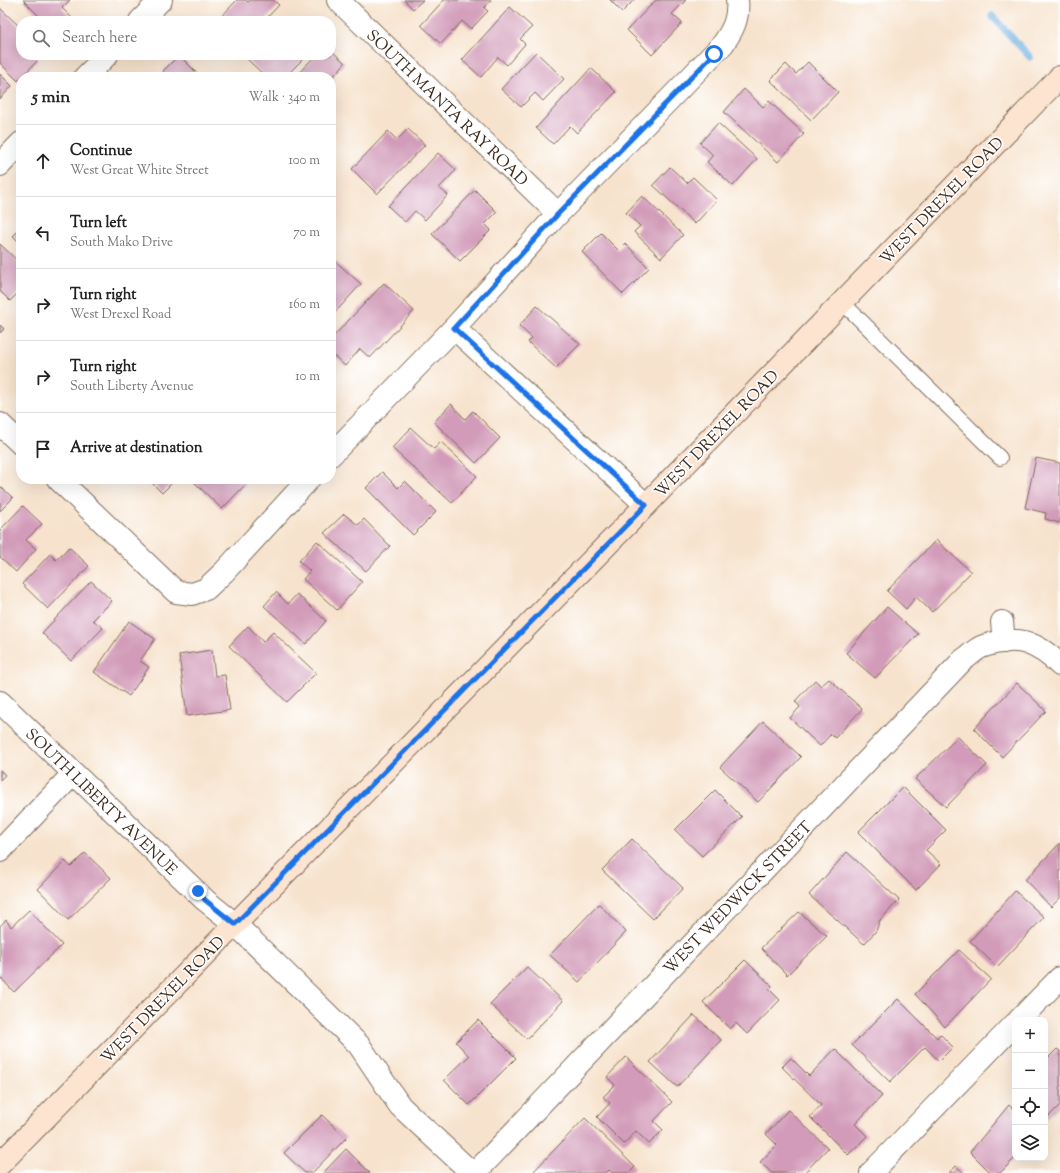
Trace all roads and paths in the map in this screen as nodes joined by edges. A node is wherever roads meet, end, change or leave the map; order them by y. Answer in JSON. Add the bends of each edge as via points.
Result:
{"nodes":[{"id":1,"x":161,"y":0,"type":"edge"},
{"id":2,"x":338,"y":0,"type":"edge"},
{"id":3,"x":743,"y":6,"type":"edge"},
{"id":4,"x":145,"y":16,"type":"edge"},
{"id":5,"x":102,"y":60,"type":"edge"},
{"id":6,"x":90,"y":72,"type":"edge"},
{"id":7,"x":1060,"y":77,"type":"edge"},
{"id":8,"x":16,"y":148,"type":"edge"},
{"id":9,"x":0,"y":165,"type":"edge"},
{"id":10,"x":558,"y":214,"type":"junction"},
{"id":11,"x":842,"y":302,"type":"junction"},
{"id":12,"x":454,"y":328,"type":"junction"},
{"id":13,"x":0,"y":424,"type":"edge"},
{"id":14,"x":16,"y":439,"type":"edge"},
{"id":15,"x":336,"y":446,"type":"edge"},
{"id":16,"x":1000,"y":458,"type":"dead end"},
{"id":17,"x":63,"y":484,"type":"edge"},
{"id":18,"x":304,"y":484,"type":"edge"},
{"id":19,"x":646,"y":505,"type":"junction"},
{"id":20,"x":1060,"y":665,"type":"edge"},
{"id":21,"x":0,"y":702,"type":"edge"},
{"id":22,"x":73,"y":774,"type":"junction"},
{"id":23,"x":0,"y":851,"type":"edge"},
{"id":24,"x":235,"y":924,"type":"junction"},
{"id":25,"x":1060,"y":978,"type":"edge"},
{"id":26,"x":1022,"y":1017,"type":"edge"},
{"id":27,"x":1012,"y":1027,"type":"edge"},
{"id":28,"x":0,"y":1164,"type":"edge"},
{"id":29,"x":472,"y":1173,"type":"edge"},
{"id":30,"x":475,"y":1173,"type":"edge"},
{"id":31,"x":871,"y":1173,"type":"edge"}],
"edges":[{"from":1,"to":4,"type":"street"},
{"from":2,"to":10,"type":"street","name":"SOUTH MANTA RAY ROAD"},
{"from":3,"to":10,"type":"street","via":[[733,31],[723,44]]},
{"from":5,"to":6,"type":"street"},
{"from":7,"to":11,"type":"street","name":"WEST DREXEL ROAD"},
{"from":8,"to":9,"type":"street"},
{"from":10,"to":12,"type":"street"},
{"from":11,"to":16,"type":"lane"},
{"from":11,"to":19,"type":"street","name":"WEST DREXEL ROAD"},
{"from":12,"to":15,"type":"street"},
{"from":12,"to":19,"type":"street"},
{"from":13,"to":14,"type":"street"},
{"from":17,"to":18,"type":"street","via":[[176,592],[192,594],[206,588],[224,572]]},
{"from":19,"to":24,"type":"street","name":"WEST DREXEL ROAD"},
{"from":20,"to":30,"type":"street","name":"WEST WEDWICK STREET","via":[[1044,652],[1006,635],[964,660]]},
{"from":21,"to":22,"type":"street","name":"SOUTH LIBERTY AVENUE"},
{"from":22,"to":23,"type":"street"},
{"from":22,"to":24,"type":"street","name":"SOUTH LIBERTY AVENUE","via":[[205,900]]},
{"from":24,"to":28,"type":"street","name":"WEST DREXEL ROAD"},
{"from":24,"to":29,"type":"street","name":"SOUTH LIBERTY AVENUE","via":[[359,1046],[400,1106]]},
{"from":25,"to":26,"type":"street"},
{"from":27,"to":31,"type":"street"}]}
